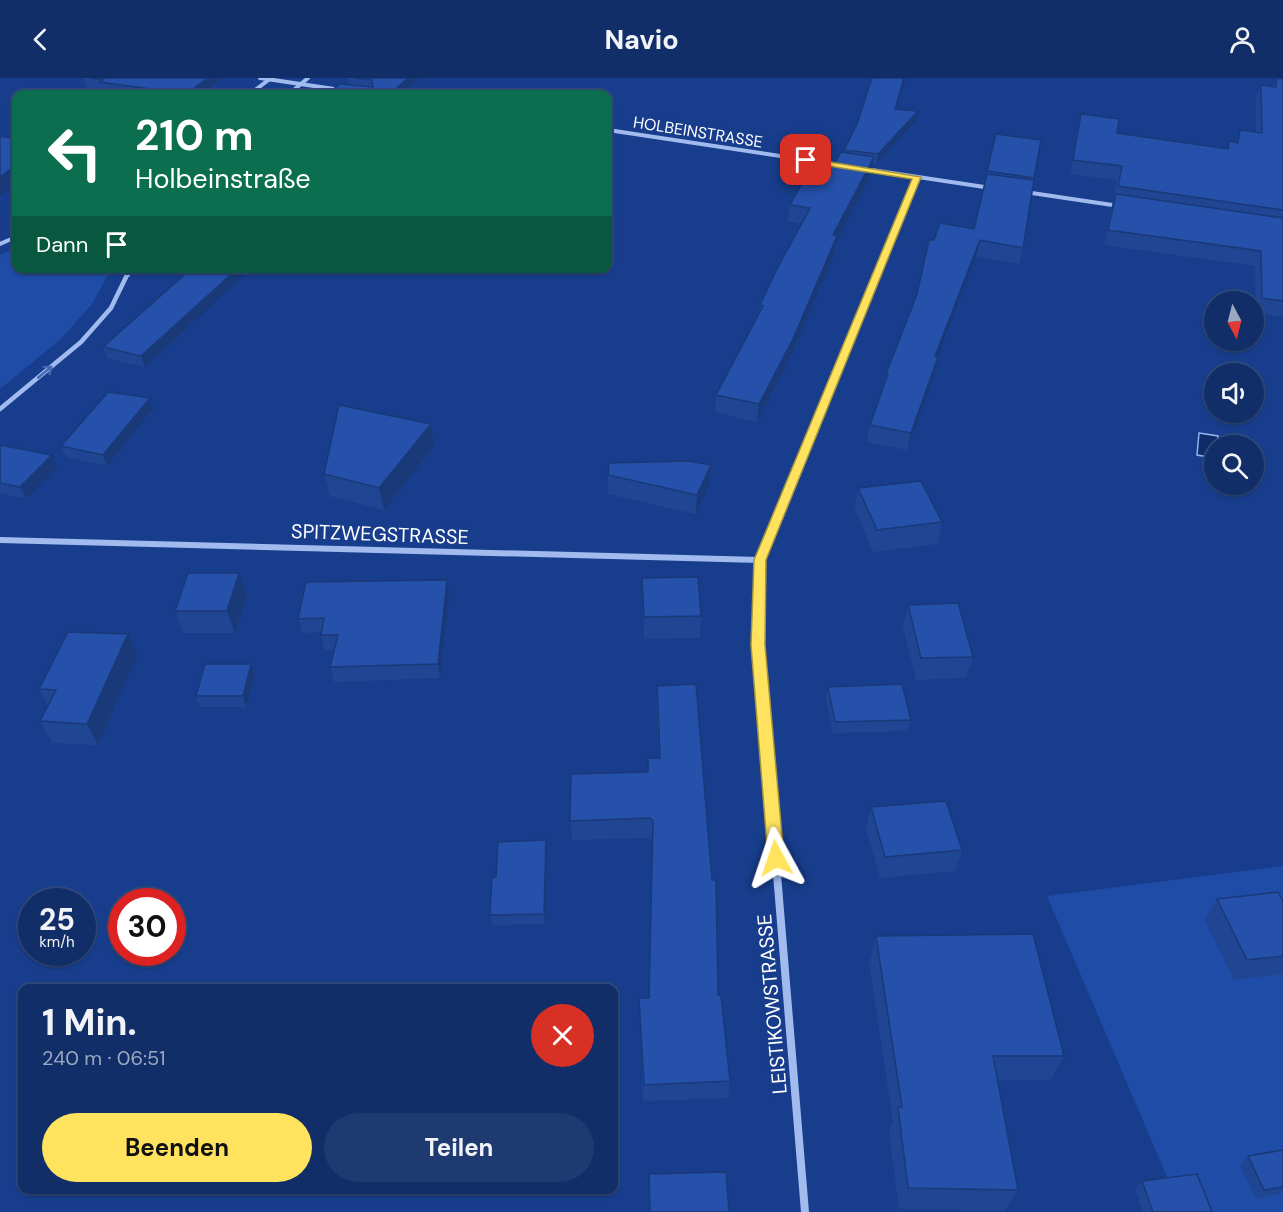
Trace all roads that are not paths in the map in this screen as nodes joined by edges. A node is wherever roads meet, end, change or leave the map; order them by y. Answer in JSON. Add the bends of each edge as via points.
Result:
{"nodes":[{"id":1,"x":260,"y":78,"type":"edge"},
{"id":2,"x":309,"y":78,"type":"edge"},
{"id":3,"x":271,"y":79,"type":"edge"},
{"id":4,"x":302,"y":83,"type":"junction"},
{"id":5,"x":256,"y":90,"type":"edge"},
{"id":6,"x":294,"y":90,"type":"edge"},
{"id":7,"x":341,"y":90,"type":"edge"},
{"id":8,"x":612,"y":131,"type":"edge"},
{"id":9,"x":848,"y":166,"type":"edge"},
{"id":10,"x":860,"y":168,"type":"edge"},
{"id":11,"x":917,"y":177,"type":"junction"},
{"id":12,"x":999,"y":189,"type":"edge"},
{"id":13,"x":1023,"y":192,"type":"edge"},
{"id":14,"x":1130,"y":207,"type":"edge"},
{"id":15,"x":128,"y":273,"type":"edge"},
{"id":16,"x":0,"y":409,"type":"edge"},
{"id":17,"x":0,"y":540,"type":"edge"},
{"id":18,"x":760,"y":560,"type":"junction"},
{"id":19,"x":806,"y":1212,"type":"edge"}],
"edges":[{"from":1,"to":3,"type":"street"},
{"from":2,"to":4,"type":"street"},
{"from":3,"to":4,"type":"street"},
{"from":3,"to":5,"type":"street"},
{"from":4,"to":6,"type":"street"},
{"from":4,"to":7,"type":"street"},
{"from":8,"to":9,"type":"street","name":"HOLBEINSTRASSE"},
{"from":10,"to":11,"type":"street"},
{"from":11,"to":12,"type":"street"},
{"from":11,"to":18,"type":"street","name":"LEISTIKOWSTRASSE"},
{"from":13,"to":14,"type":"street"},
{"from":16,"to":15,"type":"street","one_way":true,"via":[[81,342],[111,308]]},
{"from":17,"to":18,"type":"street","name":"SPITZWEGSTRASSE"},
{"from":18,"to":19,"type":"street","name":"LEISTIKOWSTRASSE","via":[[758,645]]}]}
